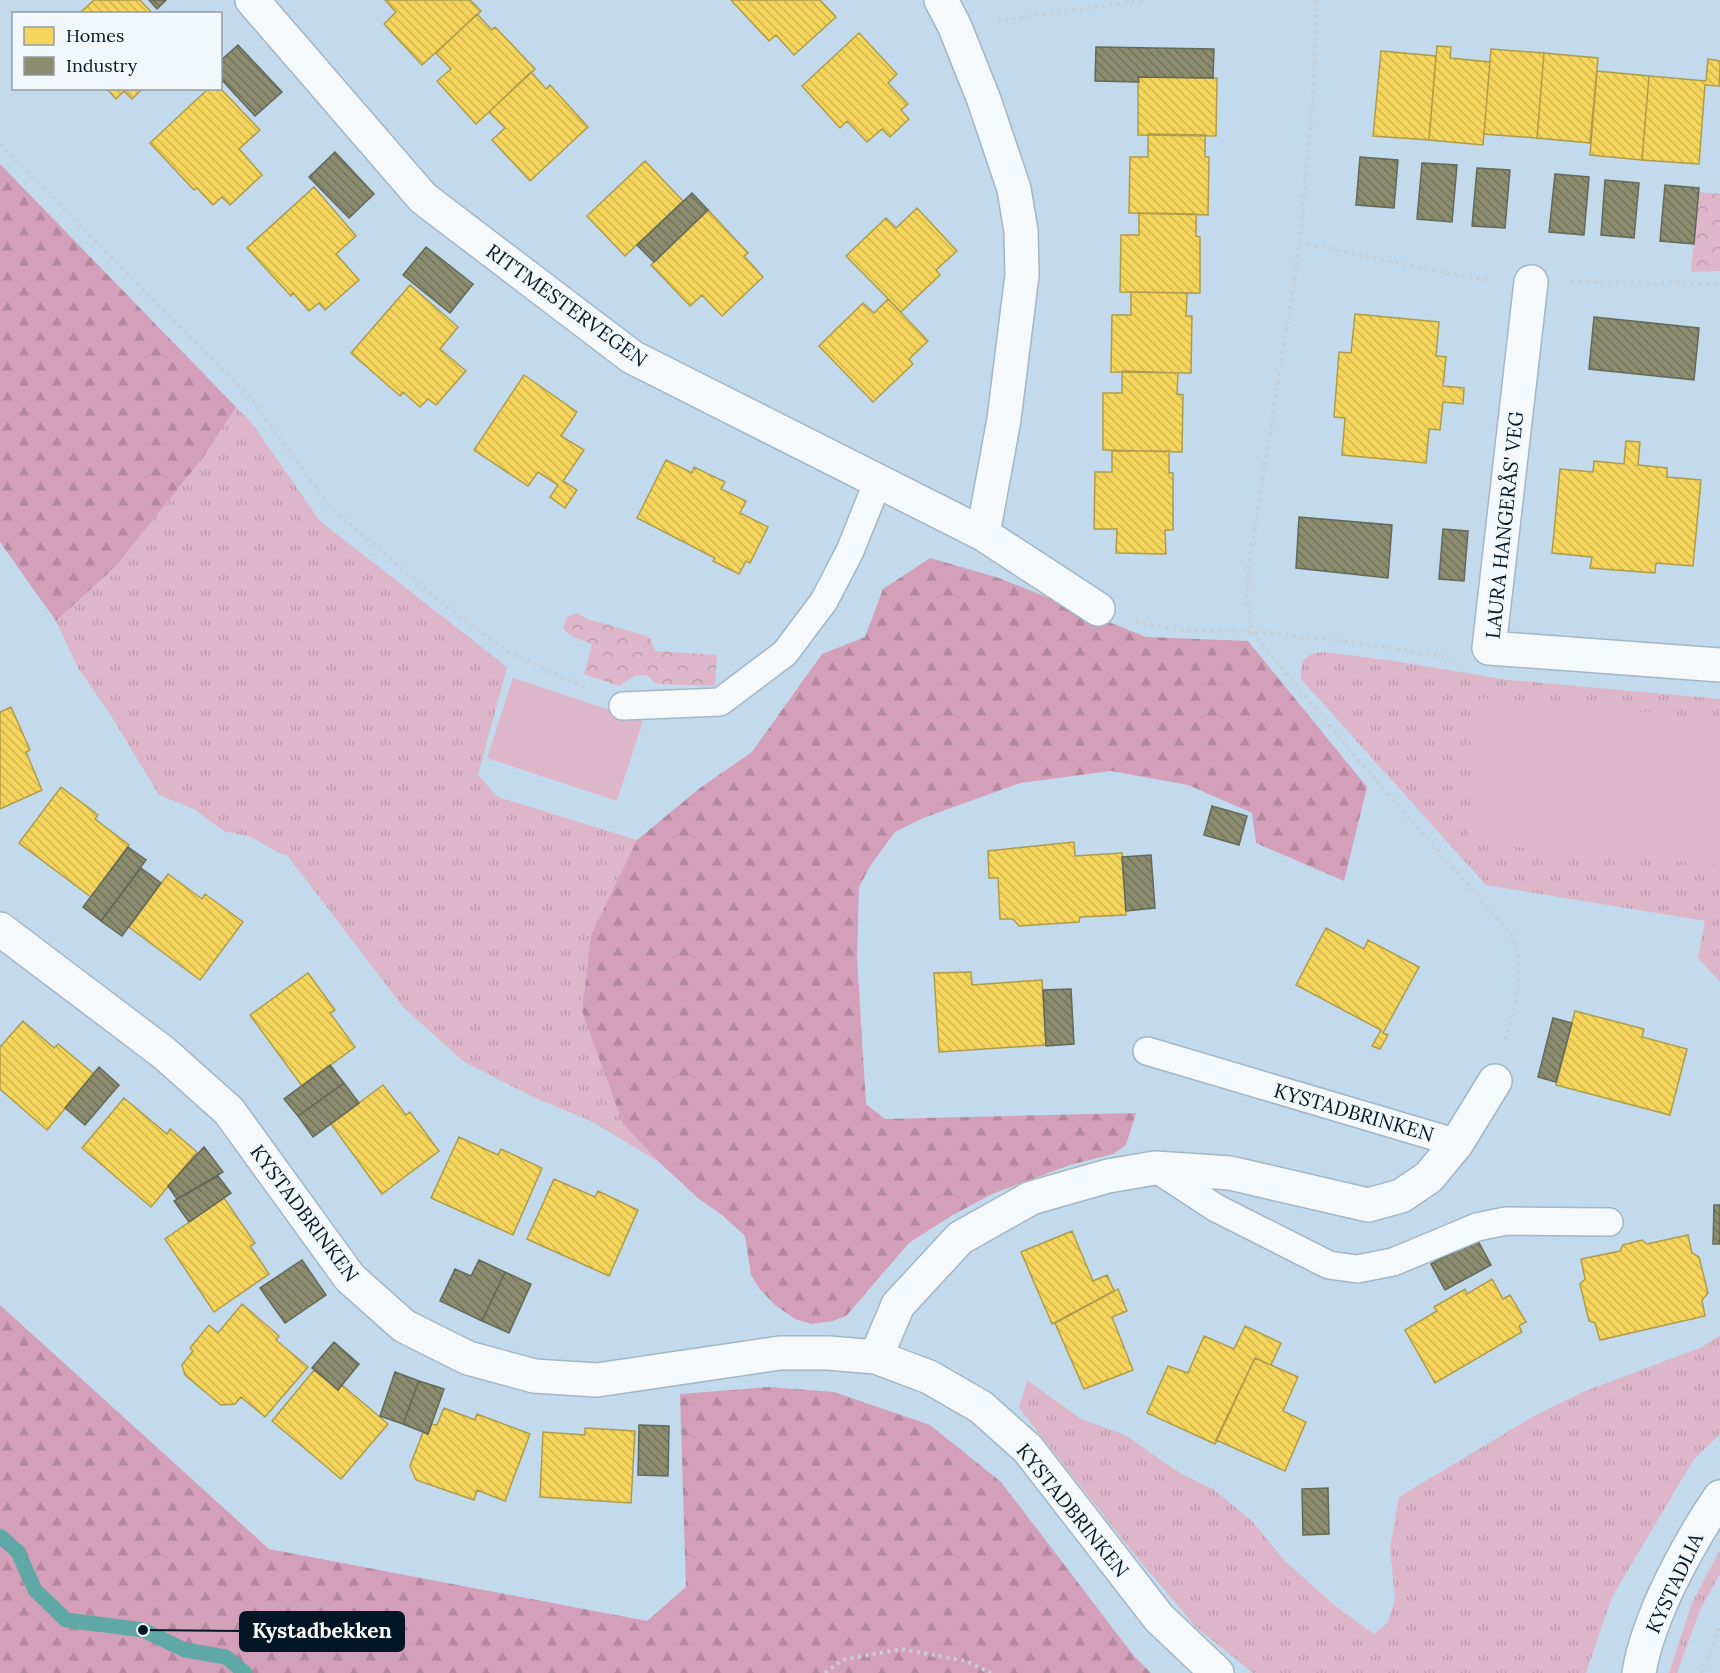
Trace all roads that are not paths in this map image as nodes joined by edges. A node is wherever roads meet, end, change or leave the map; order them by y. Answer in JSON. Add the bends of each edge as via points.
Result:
{"nodes":[{"id":1,"x":252,"y":0,"type":"edge"},
{"id":2,"x":948,"y":13,"type":"edge"},
{"id":3,"x":1531,"y":282,"type":"road end"},
{"id":4,"x":878,"y":482,"type":"junction"},
{"id":5,"x":983,"y":534,"type":"junction"},
{"id":6,"x":1098,"y":609,"type":"road end"},
{"id":7,"x":1720,"y":665,"type":"edge"},
{"id":8,"x":623,"y":706,"type":"road end"},
{"id":9,"x":0,"y":928,"type":"edge"},
{"id":10,"x":1147,"y":1051,"type":"dead end"},
{"id":11,"x":1494,"y":1081,"type":"road end"},
{"id":12,"x":1457,"y":1143,"type":"junction"},
{"id":13,"x":1155,"y":1168,"type":"junction"},
{"id":14,"x":1610,"y":1222,"type":"dead end"},
{"id":15,"x":876,"y":1357,"type":"junction"},
{"id":16,"x":1720,"y":1497,"type":"edge"},
{"id":17,"x":1217,"y":1673,"type":"edge"},
{"id":18,"x":1639,"y":1673,"type":"edge"}],
"edges":[{"from":1,"to":4,"type":"street","name":"RITTMESTERVEGEN","via":[[423,198],[632,357]]},
{"from":2,"to":5,"type":"street","via":[[984,100],[1014,189],[1021,231],[1021,286],[1004,419]]},
{"from":3,"to":7,"type":"street","name":"LAURA HANGERÅS' VEG","via":[[1489,648]]},
{"from":4,"to":5,"type":"street","name":"RITTMESTERVEGEN"},
{"from":4,"to":8,"type":"lane","via":[[850,551],[824,601],[785,653],[720,702]]},
{"from":5,"to":6,"type":"street","name":"RITTMESTERVEGEN"},
{"from":9,"to":15,"type":"street","name":"KYSTADBRINKEN","via":[[164,1053],[229,1111],[350,1278],[404,1326],[468,1358],[534,1376],[597,1380],[780,1353]]},
{"from":10,"to":12,"type":"lane","name":"KYSTADBRINKEN"},
{"from":11,"to":12,"type":"street","name":"KYSTADBRINKEN"},
{"from":12,"to":13,"type":"street","name":"KYSTADBRINKEN","via":[[1429,1177],[1401,1196],[1368,1205],[1230,1173]]},
{"from":13,"to":14,"type":"lane","via":[[1216,1208],[1329,1264],[1357,1269],[1393,1262],[1477,1227],[1506,1221]]},
{"from":13,"to":15,"type":"street","name":"KYSTADBRINKEN","via":[[1108,1176],[1031,1198],[960,1238],[898,1305]]},
{"from":15,"to":17,"type":"street","name":"KYSTADBRINKEN","via":[[929,1377],[981,1407],[1028,1449],[1159,1618]]},
{"from":16,"to":18,"type":"street","name":"KYSTADLIA","via":[[1695,1534],[1665,1596]]}]}
